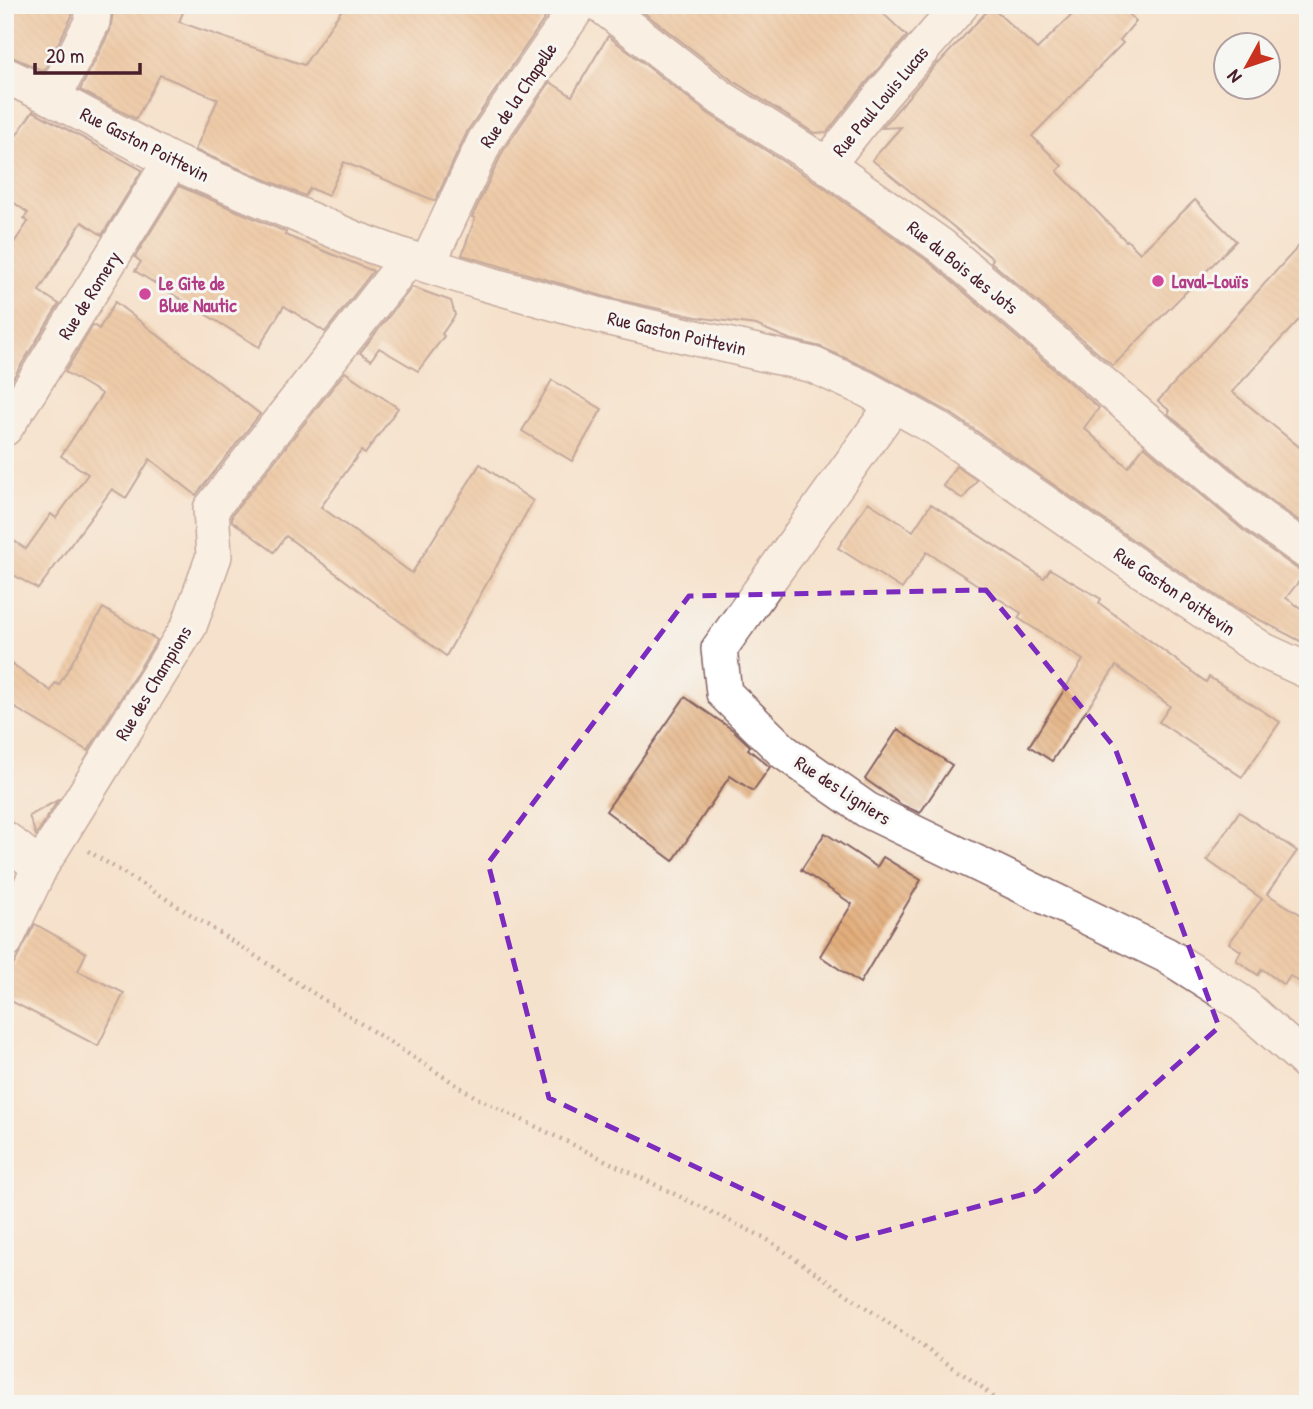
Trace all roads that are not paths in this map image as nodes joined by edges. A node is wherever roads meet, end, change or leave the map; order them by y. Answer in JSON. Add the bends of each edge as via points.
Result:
{"nodes":[{"id":1,"x":94,"y":5,"type":"edge"},
{"id":2,"x":579,"y":5,"type":"edge"},
{"id":3,"x":601,"y":5,"type":"edge"},
{"id":4,"x":961,"y":5,"type":"edge"},
{"id":5,"x":5,"y":75,"type":"edge"},
{"id":6,"x":53,"y":97,"type":"junction"},
{"id":7,"x":171,"y":161,"type":"junction"},
{"id":8,"x":827,"y":165,"type":"junction"},
{"id":9,"x":418,"y":262,"type":"junction"},
{"id":10,"x":894,"y":404,"type":"junction"},
{"id":11,"x":5,"y":428,"type":"edge"},
{"id":12,"x":1308,"y":552,"type":"edge"},
{"id":13,"x":1308,"y":671,"type":"edge"},
{"id":14,"x":5,"y":839,"type":"edge"},
{"id":15,"x":40,"y":867,"type":"junction"},
{"id":16,"x":5,"y":941,"type":"edge"},
{"id":17,"x":1308,"y":1063,"type":"edge"}],
"edges":[{"from":1,"to":6,"type":"street","via":[[92,22]]},
{"from":2,"to":9,"type":"street","name":"Rue de la Chapelle","via":[[485,141]]},
{"from":3,"to":8,"type":"street","name":"Rue du Bois des Jots","via":[[721,98]]},
{"from":4,"to":8,"type":"street","name":"Rue Paul Louis Lucas"},
{"from":5,"to":6,"type":"street","name":"Rue Gaston Poittevin"},
{"from":6,"to":7,"type":"street","name":"Rue Gaston Poittevin"},
{"from":7,"to":9,"type":"street","name":"Rue Gaston Poittevin"},
{"from":7,"to":11,"type":"street","name":"Rue de Romery"},
{"from":8,"to":12,"type":"street","name":"Rue du Bois des Jots","via":[[941,246],[1255,514]]},
{"from":9,"to":10,"type":"street","name":"Rue Gaston Poittevin","via":[[601,316],[813,365]]},
{"from":9,"to":15,"type":"street","name":"Rue des Champions","via":[[211,509],[214,556],[190,626]]},
{"from":10,"to":13,"type":"street","name":"Rue Gaston Poittevin","via":[[939,429],[1264,651]]},
{"from":10,"to":17,"type":"street","name":"Rue des Ligniers","via":[[719,649],[724,693],[784,752],[867,810],[1166,955],[1240,1002]]},
{"from":14,"to":15,"type":"street"},
{"from":15,"to":16,"type":"street","name":"Rue des Champions"}]}
